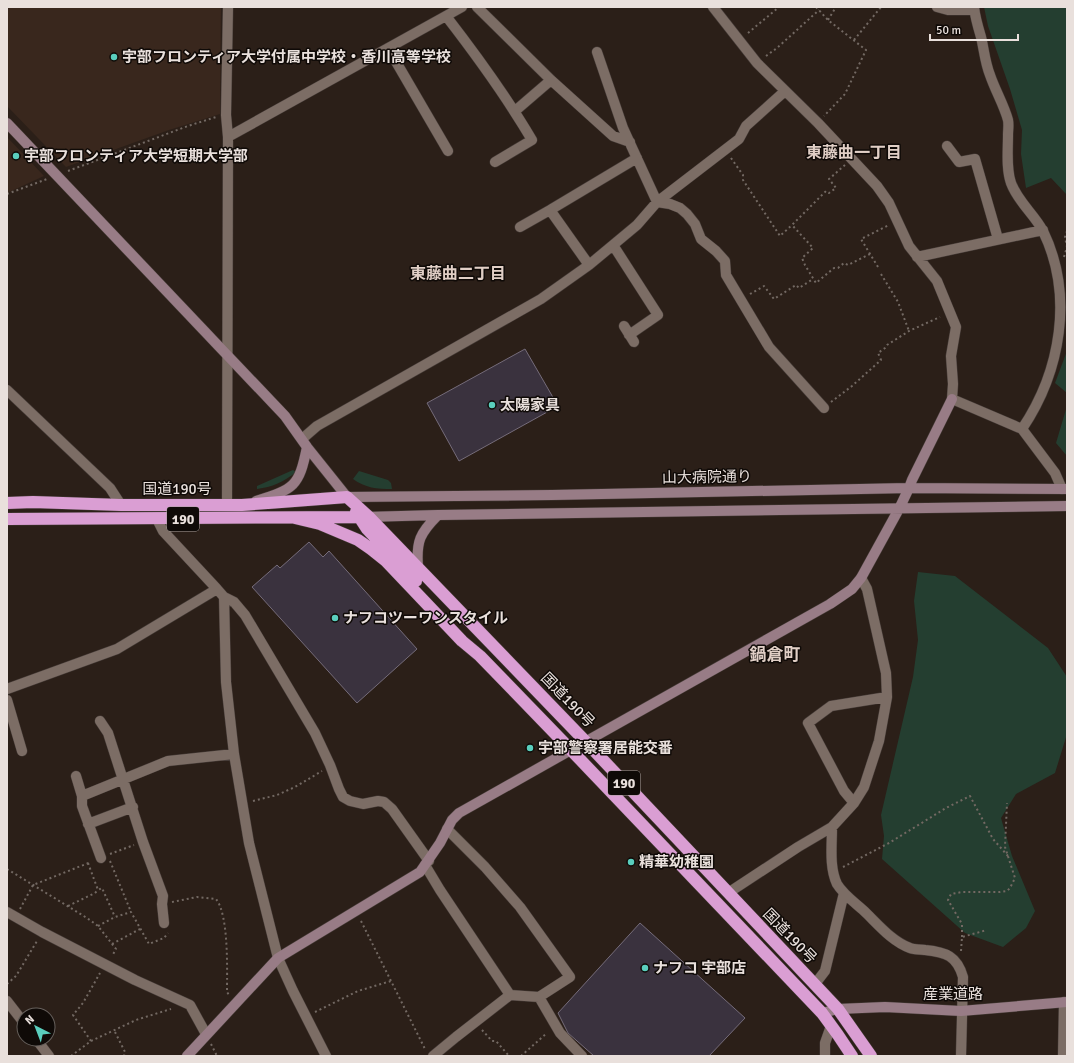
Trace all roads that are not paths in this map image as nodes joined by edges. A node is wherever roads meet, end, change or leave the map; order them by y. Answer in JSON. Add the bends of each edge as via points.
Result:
{"nodes":[{"id":1,"x":228,"y":7,"type":"edge"},
{"id":2,"x":462,"y":7,"type":"edge"},
{"id":3,"x":477,"y":7,"type":"edge"},
{"id":4,"x":713,"y":7,"type":"edge"},
{"id":5,"x":937,"y":7,"type":"edge"},
{"id":6,"x":974,"y":9,"type":"edge"},
{"id":7,"x":446,"y":16,"type":"junction"},
{"id":8,"x":388,"y":48,"type":"junction"},
{"id":9,"x":597,"y":52,"type":"dead end"},
{"id":10,"x":551,"y":80,"type":"junction"},
{"id":11,"x":785,"y":91,"type":"junction"},
{"id":12,"x":515,"y":111,"type":"junction"},
{"id":13,"x":7,"y":123,"type":"edge"},
{"id":14,"x":228,"y":137,"type":"junction"},
{"id":15,"x":630,"y":142,"type":"junction"},
{"id":16,"x":947,"y":146,"type":"dead end"},
{"id":17,"x":448,"y":151,"type":"dead end"},
{"id":18,"x":637,"y":158,"type":"junction"},
{"id":19,"x":495,"y":162,"type":"dead end"},
{"id":20,"x":657,"y":202,"type":"junction"},
{"id":21,"x":550,"y":210,"type":"junction"},
{"id":22,"x":520,"y":227,"type":"dead end"},
{"id":23,"x":1043,"y":230,"type":"junction"},
{"id":24,"x":998,"y":239,"type":"junction"},
{"id":25,"x":613,"y":245,"type":"junction"},
{"id":26,"x":917,"y":257,"type":"junction"},
{"id":27,"x":589,"y":265,"type":"junction"},
{"id":28,"x":629,"y":334,"type":"dead end"},
{"id":29,"x":226,"y":355,"type":"junction"},
{"id":30,"x":7,"y":390,"type":"edge"},
{"id":31,"x":952,"y":399,"type":"junction"},
{"id":32,"x":824,"y":408,"type":"road end"},
{"id":33,"x":1022,"y":429,"type":"junction"},
{"id":34,"x":304,"y":443,"type":"junction"},
{"id":35,"x":909,"y":488,"type":"junction"},
{"id":36,"x":1064,"y":489,"type":"edge"},
{"id":37,"x":347,"y":496,"type":"junction"},
{"id":38,"x":7,"y":503,"type":"edge"},
{"id":39,"x":121,"y":505,"type":"junction"},
{"id":40,"x":227,"y":505,"type":"junction"},
{"id":41,"x":242,"y":505,"type":"junction"},
{"id":42,"x":1067,"y":506,"type":"edge"},
{"id":43,"x":900,"y":507,"type":"junction"},
{"id":44,"x":438,"y":515,"type":"junction"},
{"id":45,"x":364,"y":517,"type":"junction"},
{"id":46,"x":296,"y":518,"type":"junction"},
{"id":47,"x":7,"y":519,"type":"edge"},
{"id":48,"x":157,"y":519,"type":"junction"},
{"id":49,"x":418,"y":567,"type":"junction"},
{"id":50,"x":861,"y":578,"type":"junction"},
{"id":51,"x":217,"y":589,"type":"junction"},
{"id":52,"x":224,"y":596,"type":"junction"},
{"id":53,"x":480,"y":656,"type":"junction"},
{"id":54,"x":7,"y":689,"type":"edge"},
{"id":55,"x":887,"y":697,"type":"junction"},
{"id":56,"x":7,"y":700,"type":"edge"},
{"id":57,"x":100,"y":721,"type":"dead end"},
{"id":58,"x":586,"y":742,"type":"junction"},
{"id":59,"x":22,"y":750,"type":"dead end"},
{"id":60,"x":571,"y":750,"type":"junction"},
{"id":61,"x":234,"y":754,"type":"junction"},
{"id":62,"x":76,"y":776,"type":"dead end"},
{"id":63,"x":124,"y":780,"type":"junction"},
{"id":64,"x":82,"y":796,"type":"junction"},
{"id":65,"x":854,"y":803,"type":"junction"},
{"id":66,"x":133,"y":807,"type":"junction"},
{"id":67,"x":88,"y":824,"type":"junction"},
{"id":68,"x":832,"y":827,"type":"junction"},
{"id":69,"x":447,"y":829,"type":"junction"},
{"id":70,"x":101,"y":858,"type":"road end"},
{"id":71,"x":427,"y":863,"type":"junction"},
{"id":72,"x":728,"y":893,"type":"junction"},
{"id":73,"x":844,"y":893,"type":"junction"},
{"id":74,"x":11,"y":914,"type":"edge"},
{"id":75,"x":164,"y":923,"type":"road end"},
{"id":76,"x":278,"y":958,"type":"junction"},
{"id":77,"x":815,"y":984,"type":"junction"},
{"id":78,"x":510,"y":994,"type":"junction"},
{"id":79,"x":539,"y":997,"type":"junction"},
{"id":80,"x":7,"y":1001,"type":"edge"},
{"id":81,"x":1066,"y":1002,"type":"edge"},
{"id":82,"x":838,"y":1009,"type":"junction"},
{"id":83,"x":961,"y":1011,"type":"junction"},
{"id":84,"x":16,"y":1013,"type":"edge"},
{"id":85,"x":822,"y":1013,"type":"junction"},
{"id":86,"x":831,"y":1026,"type":"junction"},
{"id":87,"x":206,"y":1034,"type":"junction"},
{"id":88,"x":42,"y":1047,"type":"edge"},
{"id":89,"x":49,"y":1056,"type":"edge"},
{"id":90,"x":187,"y":1056,"type":"edge"},
{"id":91,"x":326,"y":1056,"type":"edge"},
{"id":92,"x":433,"y":1056,"type":"edge"},
{"id":93,"x":582,"y":1056,"type":"edge"},
{"id":94,"x":825,"y":1056,"type":"edge"},
{"id":95,"x":852,"y":1056,"type":"edge"},
{"id":96,"x":871,"y":1056,"type":"edge"},
{"id":97,"x":961,"y":1056,"type":"edge"},
{"id":98,"x":1063,"y":1056,"type":"edge"}],
"edges":[{"from":1,"to":14,"type":"street"},
{"from":2,"to":7,"type":"street"},
{"from":3,"to":10,"type":"street"},
{"from":4,"to":11,"type":"street","via":[[757,63]]},
{"from":5,"to":6,"type":"street","via":[[948,10]]},
{"from":6,"to":23,"type":"street","via":[[989,74],[1008,121],[1008,167],[1011,183]]},
{"from":7,"to":8,"type":"street"},
{"from":7,"to":12,"type":"street"},
{"from":8,"to":14,"type":"street"},
{"from":8,"to":17,"type":"street"},
{"from":9,"to":15,"type":"street"},
{"from":10,"to":12,"type":"street"},
{"from":10,"to":15,"type":"street","via":[[613,136]]},
{"from":11,"to":20,"type":"street","via":[[746,126],[739,139]]},
{"from":11,"to":26,"type":"street","via":[[877,186],[889,203],[909,246]]},
{"from":12,"to":19,"type":"street","via":[[532,140]]},
{"from":13,"to":29,"type":"street"},
{"from":14,"to":29,"type":"street"},
{"from":15,"to":18,"type":"street"},
{"from":16,"to":24,"type":"street","via":[[960,162],[975,159]]},
{"from":18,"to":20,"type":"street"},
{"from":18,"to":21,"type":"street"},
{"from":20,"to":25,"type":"street"},
{"from":20,"to":32,"type":"street","via":[[670,204],[687,214],[695,224],[701,239],[725,261],[726,275],[769,347]]},
{"from":21,"to":22,"type":"street"},
{"from":21,"to":27,"type":"street"},
{"from":23,"to":24,"type":"street"},
{"from":23,"to":33,"type":"street","via":[[1058,267],[1063,313],[1057,354],[1032,414]]},
{"from":24,"to":26,"type":"street"},
{"from":25,"to":27,"type":"street"},
{"from":25,"to":28,"type":"street","via":[[658,315]]},
{"from":26,"to":31,"type":"street","via":[[937,281],[956,327],[952,356]]},
{"from":27,"to":34,"type":"street","via":[[540,299],[317,426]]},
{"from":29,"to":34,"type":"street","via":[[285,416]]},
{"from":29,"to":40,"type":"street"},
{"from":30,"to":39,"type":"street","via":[[110,488]]},
{"from":31,"to":33,"type":"street"},
{"from":31,"to":35,"type":"street"},
{"from":33,"to":36,"type":"street"},
{"from":34,"to":37,"type":"street"},
{"from":34,"to":41,"type":"street","via":[[303,468],[290,488]]},
{"from":35,"to":36,"type":"street","name":"山大病院通り"},
{"from":35,"to":37,"type":"street","name":"山大病院通り"},
{"from":35,"to":43,"type":"street"},
{"from":37,"to":41,"type":"highway","name":"国道190号","number":"190"},
{"from":37,"to":45,"type":"highway","name":"国道190号","number":"190"},
{"from":38,"to":39,"type":"highway","name":"国道190号","number":"190"},
{"from":39,"to":40,"type":"highway","name":"国道190号","number":"190"},
{"from":40,"to":41,"type":"highway","name":"国道190号","number":"190"},
{"from":42,"to":43,"type":"street"},
{"from":43,"to":44,"type":"street"},
{"from":43,"to":50,"type":"street"},
{"from":44,"to":45,"type":"street"},
{"from":44,"to":49,"type":"street","via":[[425,528],[419,541]]},
{"from":45,"to":46,"type":"highway","name":"国道190号","number":"190"},
{"from":45,"to":49,"type":"highway","name":"国道190号","number":"190"},
{"from":45,"to":53,"type":"highway","name":"国道190号","number":"190","via":[[367,528],[468,637]]},
{"from":46,"to":48,"type":"highway","name":"国道190号","number":"190"},
{"from":46,"to":53,"type":"highway","name":"国道190号","number":"190","via":[[334,529],[371,549],[386,561],[462,642]]},
{"from":47,"to":48,"type":"highway","name":"国道190号","number":"190"},
{"from":48,"to":51,"type":"street","via":[[163,531]]},
{"from":49,"to":58,"type":"highway","name":"国道190号","number":"190"},
{"from":50,"to":55,"type":"street","via":[[867,589],[886,673]]},
{"from":50,"to":58,"type":"street","via":[[852,589],[830,604]]},
{"from":51,"to":52,"type":"street"},
{"from":51,"to":54,"type":"street","via":[[117,649]]},
{"from":52,"to":61,"type":"street","via":[[226,682]]},
{"from":52,"to":71,"type":"street","via":[[234,602],[245,615],[315,733],[343,797],[363,804],[384,802],[392,809]]},
{"from":53,"to":60,"type":"highway","name":"国道190号","number":"190"},
{"from":55,"to":65,"type":"street","via":[[879,741],[864,786]]},
{"from":55,"to":65,"type":"street","via":[[832,706],[808,723],[844,791]]},
{"from":56,"to":59,"type":"street"},
{"from":57,"to":63,"type":"street","via":[[108,733]]},
{"from":58,"to":60,"type":"street"},
{"from":58,"to":72,"type":"highway","name":"国道190号","number":"190"},
{"from":60,"to":69,"type":"street","via":[[459,813]]},
{"from":60,"to":85,"type":"highway","name":"国道190号","number":"190"},
{"from":61,"to":63,"type":"street","via":[[168,761]]},
{"from":61,"to":76,"type":"street","via":[[249,843]]},
{"from":62,"to":64,"type":"street"},
{"from":63,"to":64,"type":"street"},
{"from":63,"to":66,"type":"street"},
{"from":64,"to":67,"type":"street","via":[[82,806]]},
{"from":65,"to":68,"type":"street"},
{"from":66,"to":67,"type":"street"},
{"from":66,"to":75,"type":"street","via":[[163,896]]},
{"from":67,"to":70,"type":"street"},
{"from":68,"to":72,"type":"street"},
{"from":68,"to":73,"type":"street","via":[[833,872],[837,884]]},
{"from":69,"to":71,"type":"street"},
{"from":69,"to":79,"type":"street","via":[[520,906],[570,977]]},
{"from":71,"to":76,"type":"street","via":[[420,872]]},
{"from":71,"to":78,"type":"street","via":[[440,890]]},
{"from":72,"to":77,"type":"highway","name":"国道190号","number":"190"},
{"from":73,"to":77,"type":"street","via":[[825,971]]},
{"from":73,"to":83,"type":"street","via":[[898,942],[911,948],[938,951],[948,955],[960,966],[963,977]]},
{"from":74,"to":87,"type":"street","via":[[135,980],[190,1005]]},
{"from":76,"to":87,"type":"street"},
{"from":76,"to":91,"type":"street"},
{"from":77,"to":82,"type":"highway","name":"国道190号","number":"190"},
{"from":78,"to":79,"type":"street"},
{"from":78,"to":92,"type":"street"},
{"from":79,"to":93,"type":"street","via":[[560,1033]]},
{"from":80,"to":84,"type":"street"},
{"from":81,"to":83,"type":"street","name":"産業道路"},
{"from":81,"to":98,"type":"street"},
{"from":82,"to":83,"type":"street","name":"産業道路","via":[[885,1007]]},
{"from":82,"to":85,"type":"street","name":"産業道路"},
{"from":82,"to":96,"type":"highway","name":"国道190号","number":"190"},
{"from":83,"to":97,"type":"street"},
{"from":85,"to":86,"type":"highway","name":"国道190号","number":"190"},
{"from":86,"to":94,"type":"street","via":[[825,1043]]},
{"from":86,"to":95,"type":"highway","name":"国道190号","number":"190"},
{"from":87,"to":90,"type":"street"},
{"from":88,"to":89,"type":"street"}]}
